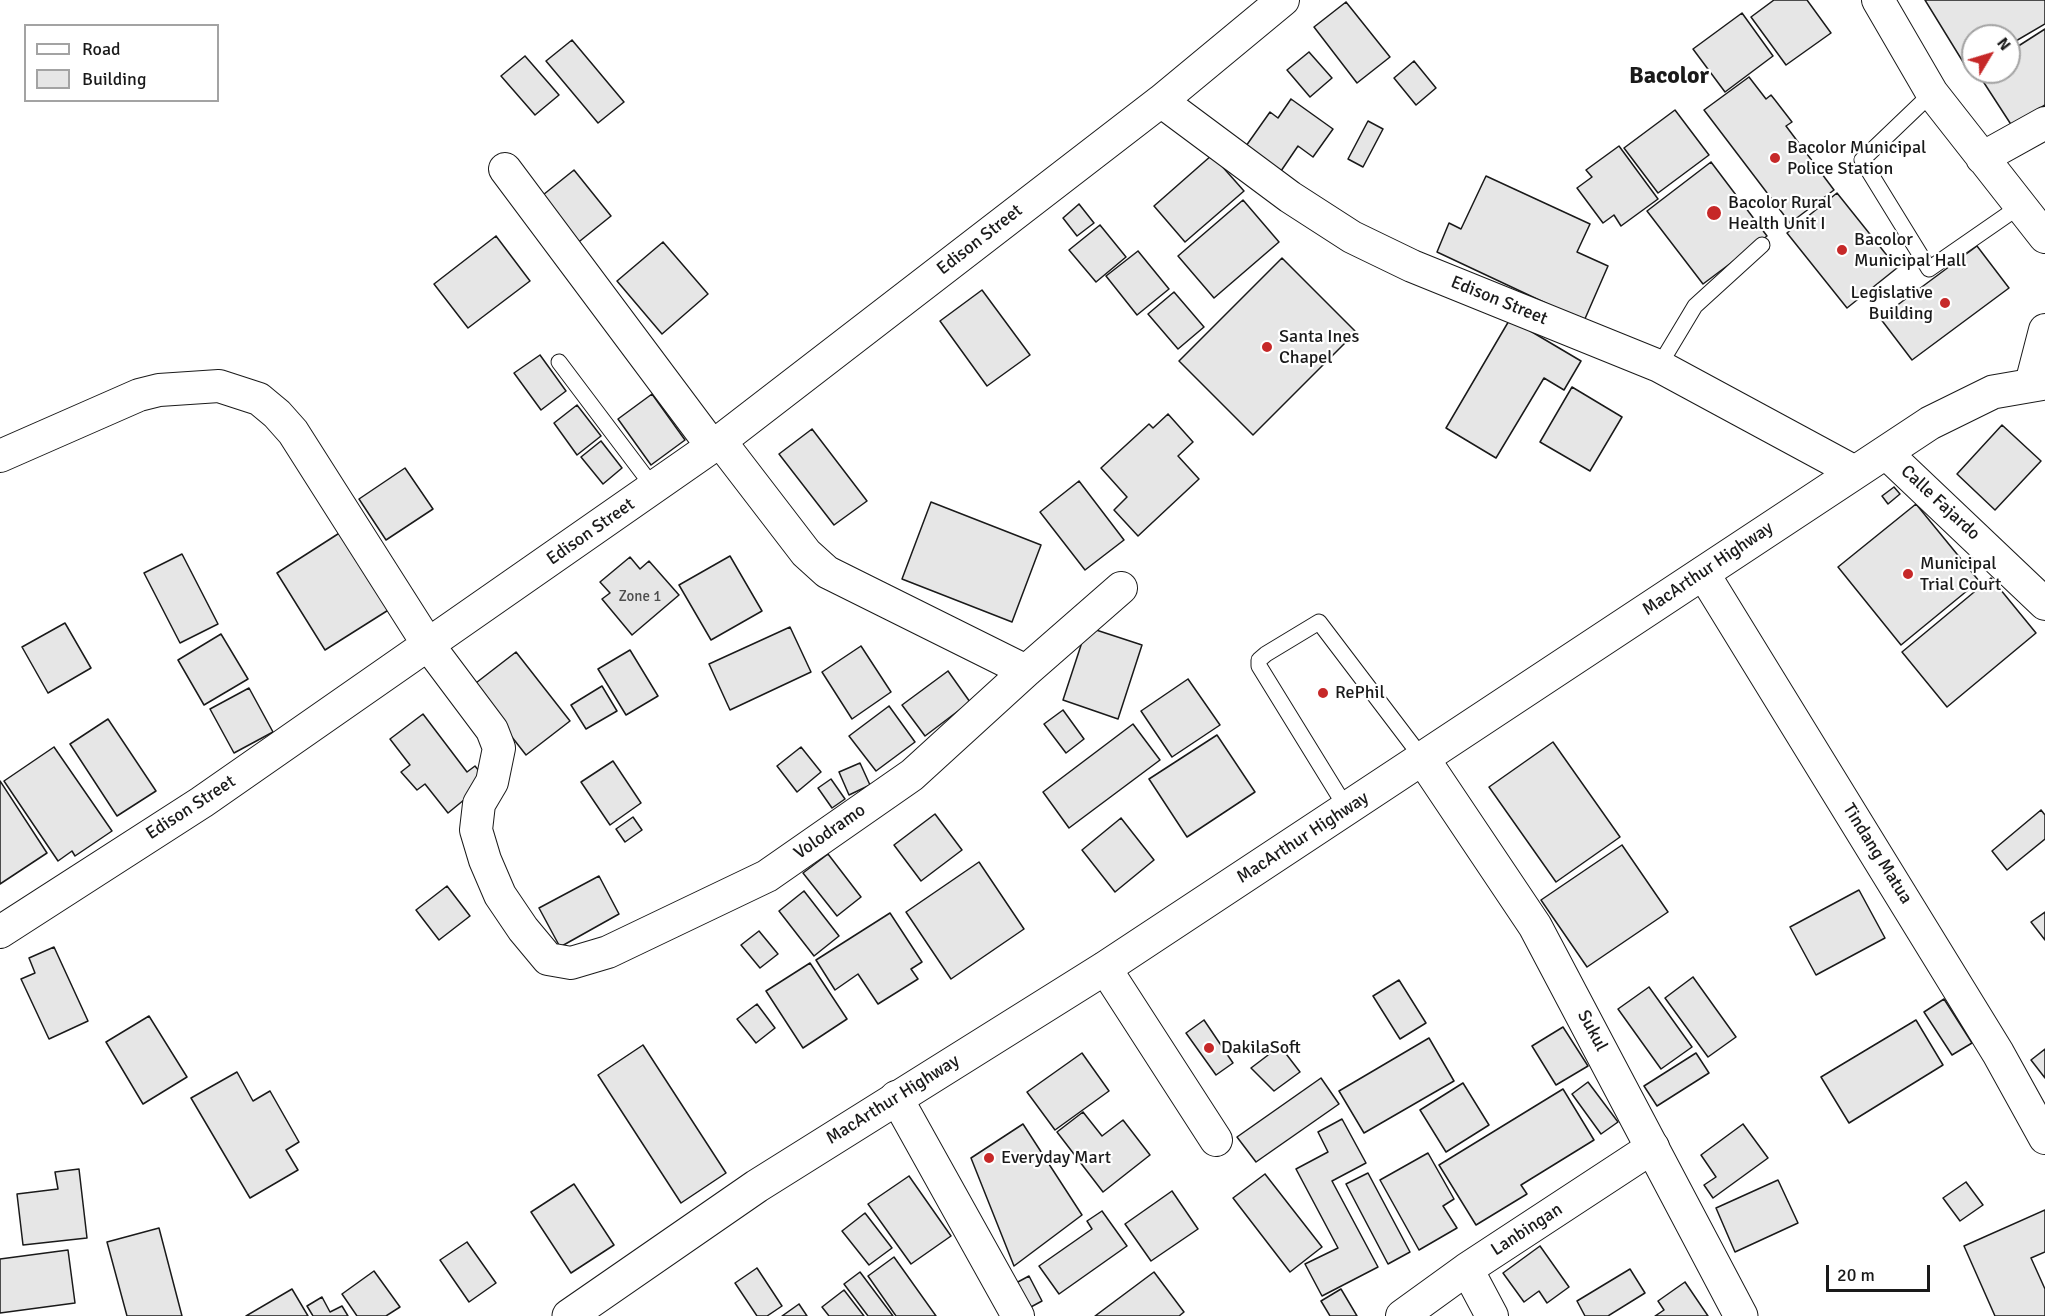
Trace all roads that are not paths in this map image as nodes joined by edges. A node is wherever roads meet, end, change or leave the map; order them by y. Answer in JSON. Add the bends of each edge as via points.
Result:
{"nodes":[{"id":1,"x":1283,"y":0,"type":"edge"},
{"id":2,"x":1878,"y":0,"type":"edge"},
{"id":3,"x":1932,"y":93,"type":"junction"},
{"id":4,"x":1161,"y":101,"type":"junction"},
{"id":5,"x":2045,"y":123,"type":"edge"},
{"id":6,"x":1982,"y":158,"type":"junction"},
{"id":7,"x":505,"y":169,"type":"dead end"},
{"id":8,"x":2020,"y":206,"type":"junction"},
{"id":9,"x":2045,"y":237,"type":"edge"},
{"id":10,"x":1762,"y":245,"type":"dead end"},
{"id":11,"x":2045,"y":330,"type":"edge"},
{"id":12,"x":559,"y":362,"type":"dead end"},
{"id":13,"x":1659,"y":366,"type":"junction"},
{"id":14,"x":2038,"y":383,"type":"edge"},
{"id":15,"x":716,"y":444,"type":"junction"},
{"id":16,"x":1886,"y":453,"type":"junction"},
{"id":17,"x":0,"y":456,"type":"edge"},
{"id":18,"x":1855,"y":472,"type":"junction"},
{"id":19,"x":654,"y":488,"type":"junction"},
{"id":20,"x":1703,"y":573,"type":"junction"},
{"id":21,"x":1121,"y":588,"type":"dead end"},
{"id":22,"x":2045,"y":604,"type":"edge"},
{"id":23,"x":429,"y":646,"type":"junction"},
{"id":24,"x":1026,"y":671,"type":"junction"},
{"id":25,"x":1423,"y":759,"type":"junction"},
{"id":26,"x":1347,"y":809,"type":"junction"},
{"id":27,"x":0,"y":932,"type":"edge"},
{"id":28,"x":1105,"y":968,"type":"junction"},
{"id":29,"x":896,"y":1097,"type":"junction"},
{"id":30,"x":2045,"y":1138,"type":"edge"},
{"id":31,"x":1216,"y":1140,"type":"dead end"},
{"id":32,"x":1653,"y":1147,"type":"junction"},
{"id":33,"x":1467,"y":1269,"type":"junction"},
{"id":34,"x":569,"y":1316,"type":"edge"},
{"id":35,"x":1018,"y":1316,"type":"edge"},
{"id":36,"x":1402,"y":1316,"type":"edge"},
{"id":37,"x":1492,"y":1316,"type":"edge"},
{"id":38,"x":1741,"y":1316,"type":"edge"}],
"edges":[{"from":1,"to":4,"type":"street","name":"Edison Street"},
{"from":2,"to":3,"type":"street"},
{"from":3,"to":6,"type":"street"},
{"from":3,"to":8,"type":"lane","via":[[1862,160],[1929,269]]},
{"from":4,"to":13,"type":"street","name":"Edison Street","via":[[1290,197],[1352,237],[1412,266]]},
{"from":4,"to":15,"type":"street","name":"Edison Street"},
{"from":5,"to":6,"type":"street"},
{"from":6,"to":8,"type":"street"},
{"from":7,"to":15,"type":"street"},
{"from":8,"to":9,"type":"street"},
{"from":10,"to":13,"type":"lane","via":[[1695,306]]},
{"from":11,"to":14,"type":"street"},
{"from":12,"to":19,"type":"lane"},
{"from":13,"to":18,"type":"street","name":"Edison Street"},
{"from":14,"to":16,"type":"main road","name":"MacArthur Highway","via":[[1993,392]]},
{"from":15,"to":19,"type":"street","name":"Edison Street"},
{"from":15,"to":24,"type":"street","via":[[806,553],[827,572]]},
{"from":16,"to":18,"type":"main road","name":"MacArthur Highway"},
{"from":16,"to":22,"type":"street","name":"Calle Fajardo"},
{"from":17,"to":23,"type":"street","via":[[139,395],[159,390],[219,386],[259,399],[293,432]]},
{"from":18,"to":20,"type":"main road","name":"MacArthur Highway"},
{"from":19,"to":23,"type":"street","name":"Edison Street"},
{"from":20,"to":25,"type":"main road","name":"MacArthur Highway"},
{"from":20,"to":30,"type":"street","name":"Tindang Matua","via":[[1986,1032]]},
{"from":21,"to":24,"type":"street","name":"Volodramo"},
{"from":23,"to":24,"type":"street","name":"Volodramo","via":[[492,730],[499,748],[492,782],[479,804],[476,830],[485,860],[501,895],[548,959],[572,963],[608,952],[767,876],[912,775]]},
{"from":23,"to":27,"type":"street","name":"Edison Street","via":[[202,802]]},
{"from":25,"to":26,"type":"main road","name":"MacArthur Highway"},
{"from":25,"to":26,"type":"lane","via":[[1319,622],[1266,654],[1259,660],[1259,666]]},
{"from":25,"to":32,"type":"main road","name":"Sukul","via":[[1534,926]]},
{"from":26,"to":28,"type":"main road","name":"MacArthur Highway"},
{"from":28,"to":29,"type":"main road","name":"MacArthur Highway"},
{"from":28,"to":31,"type":"street"},
{"from":29,"to":34,"type":"main road","name":"MacArthur Highway","via":[[757,1186]]},
{"from":29,"to":35,"type":"street"},
{"from":32,"to":33,"type":"street","name":"Lanbingan"},
{"from":32,"to":38,"type":"main road","name":"Sukul"},
{"from":33,"to":36,"type":"street","name":"Lanbingan"},
{"from":33,"to":37,"type":"street"}]}
